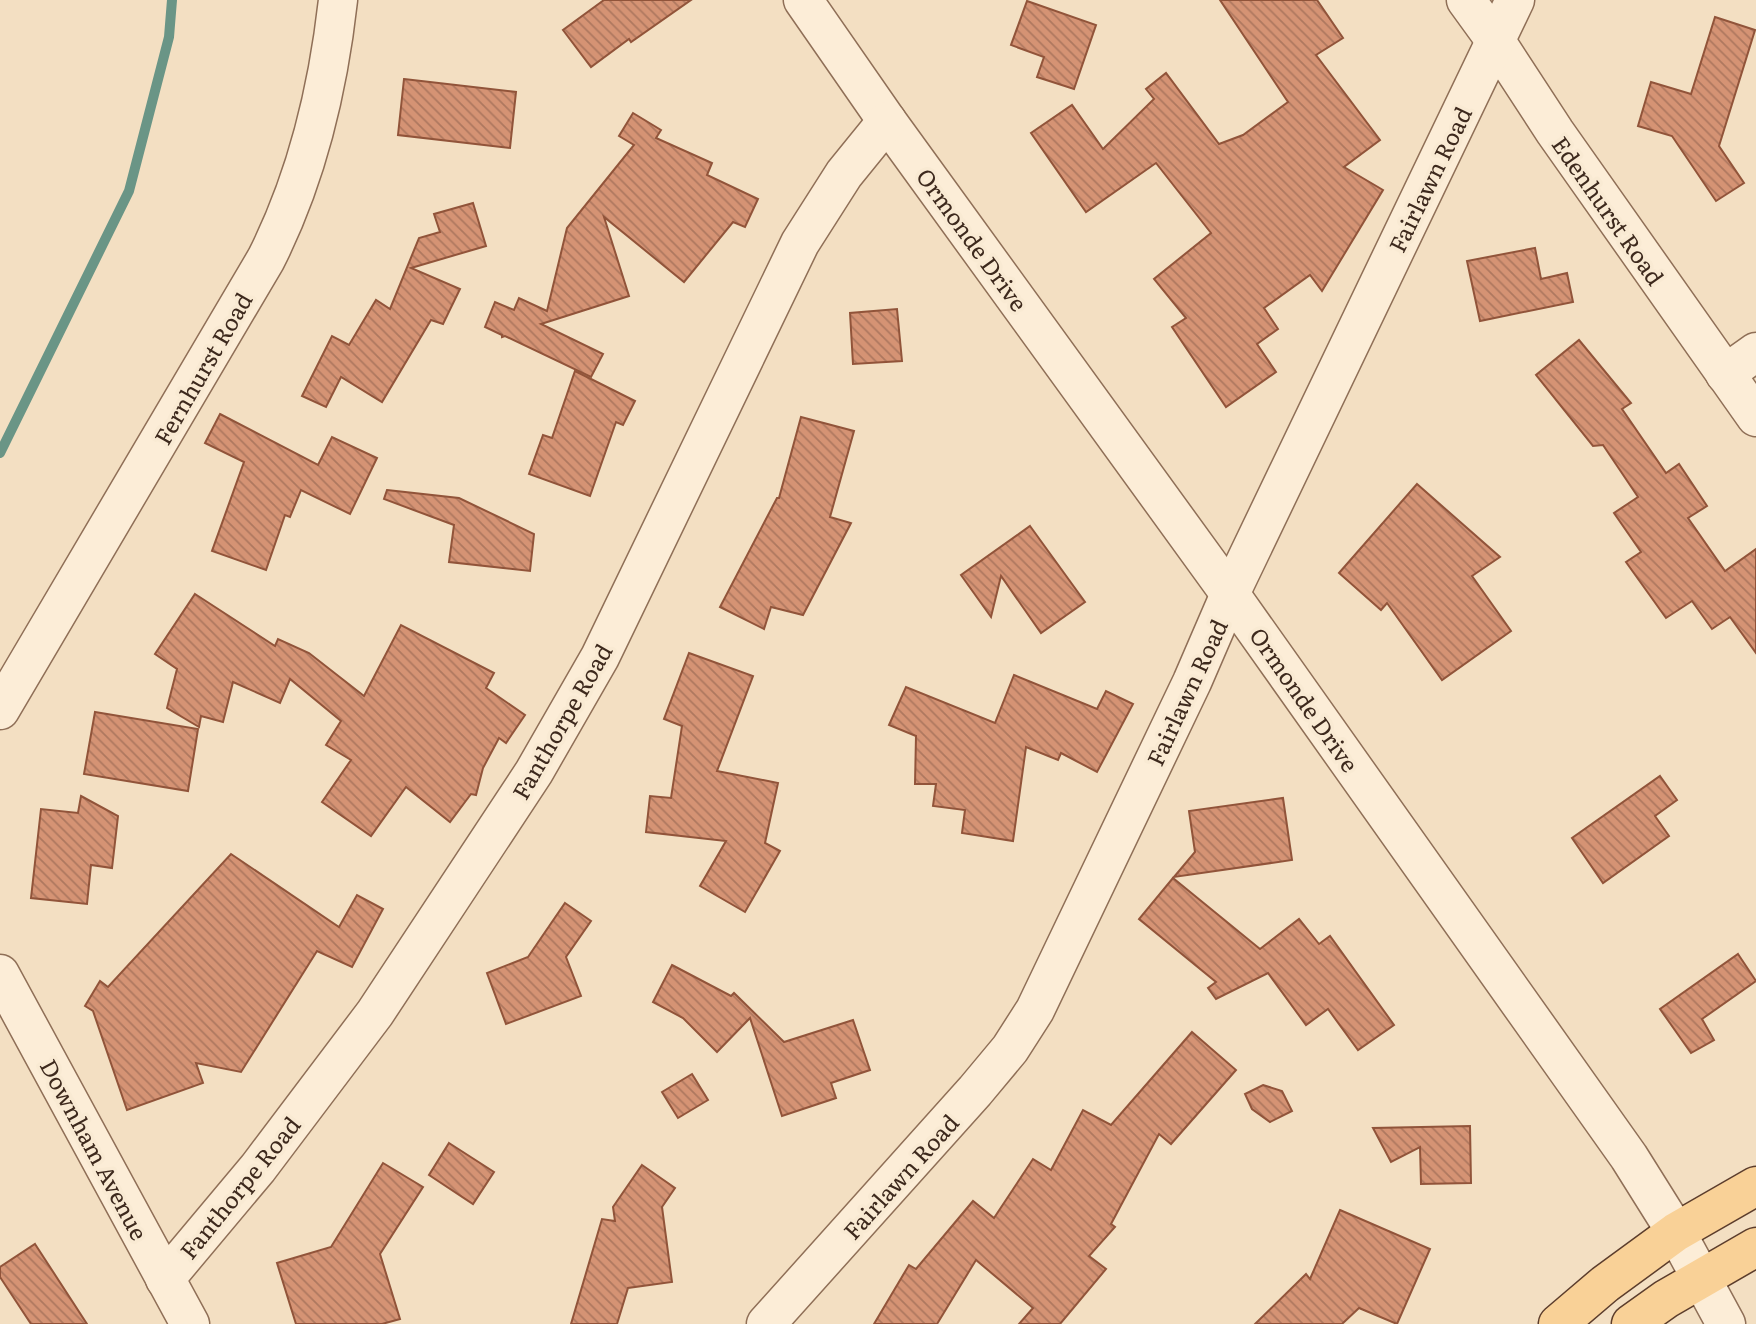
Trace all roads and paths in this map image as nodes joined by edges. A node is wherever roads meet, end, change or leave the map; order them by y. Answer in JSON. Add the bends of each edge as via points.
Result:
{"nodes":[{"id":1,"x":338,"y":0,"type":"edge"},
{"id":2,"x":803,"y":0,"type":"edge"},
{"id":3,"x":1466,"y":0,"type":"edge"},
{"id":4,"x":1516,"y":0,"type":"edge"},
{"id":5,"x":1495,"y":40,"type":"junction"},
{"id":6,"x":887,"y":121,"type":"junction"},
{"id":7,"x":1756,"y":352,"type":"edge"},
{"id":8,"x":1725,"y":374,"type":"junction"},
{"id":9,"x":1756,"y":417,"type":"edge"},
{"id":10,"x":1230,"y":594,"type":"junction"},
{"id":11,"x":0,"y":710,"type":"edge"},
{"id":12,"x":0,"y":974,"type":"edge"},
{"id":13,"x":1756,"y":1186,"type":"edge"},
{"id":14,"x":1676,"y":1232,"type":"junction"},
{"id":15,"x":1756,"y":1247,"type":"edge"},
{"id":16,"x":1700,"y":1278,"type":"junction"},
{"id":17,"x":165,"y":1279,"type":"junction"},
{"id":18,"x":190,"y":1324,"type":"edge"},
{"id":19,"x":766,"y":1324,"type":"edge"},
{"id":20,"x":1558,"y":1324,"type":"edge"},
{"id":21,"x":1631,"y":1324,"type":"edge"},
{"id":22,"x":1726,"y":1324,"type":"edge"}],
"edges":[{"from":1,"to":11,"type":"street","name":"Fernhurst Road","via":[[318,115],[282,226]]},
{"from":2,"to":6,"type":"street","name":"Ormonde Drive"},
{"from":3,"to":5,"type":"street","name":"Edenhurst Road"},
{"from":4,"to":5,"type":"street","name":"Fairlawn Road"},
{"from":5,"to":8,"type":"street","name":"Edenhurst Road"},
{"from":5,"to":10,"type":"street","name":"Fairlawn Road"},
{"from":6,"to":10,"type":"street","name":"Ormonde Drive"},
{"from":6,"to":17,"type":"street","name":"Fanthorpe Road","via":[[844,174],[800,243],[600,657],[534,772],[374,1013],[258,1168]]},
{"from":7,"to":8,"type":"street"},
{"from":8,"to":9,"type":"street","name":"Edenhurst Road"},
{"from":10,"to":14,"type":"street","name":"Ormonde Drive","via":[[1608,1127]]},
{"from":10,"to":19,"type":"street","name":"Fairlawn Road","via":[[1035,1010],[975,1091]]},
{"from":12,"to":17,"type":"street","name":"Downham Avenue"},
{"from":13,"to":14,"type":"main road"},
{"from":14,"to":16,"type":"street","name":"Ormonde Drive"},
{"from":14,"to":20,"type":"main road"},
{"from":15,"to":16,"type":"main road"},
{"from":16,"to":21,"type":"main road"},
{"from":16,"to":22,"type":"street","name":"Ormonde Drive"},
{"from":17,"to":18,"type":"street","name":"Downham Avenue"}]}
